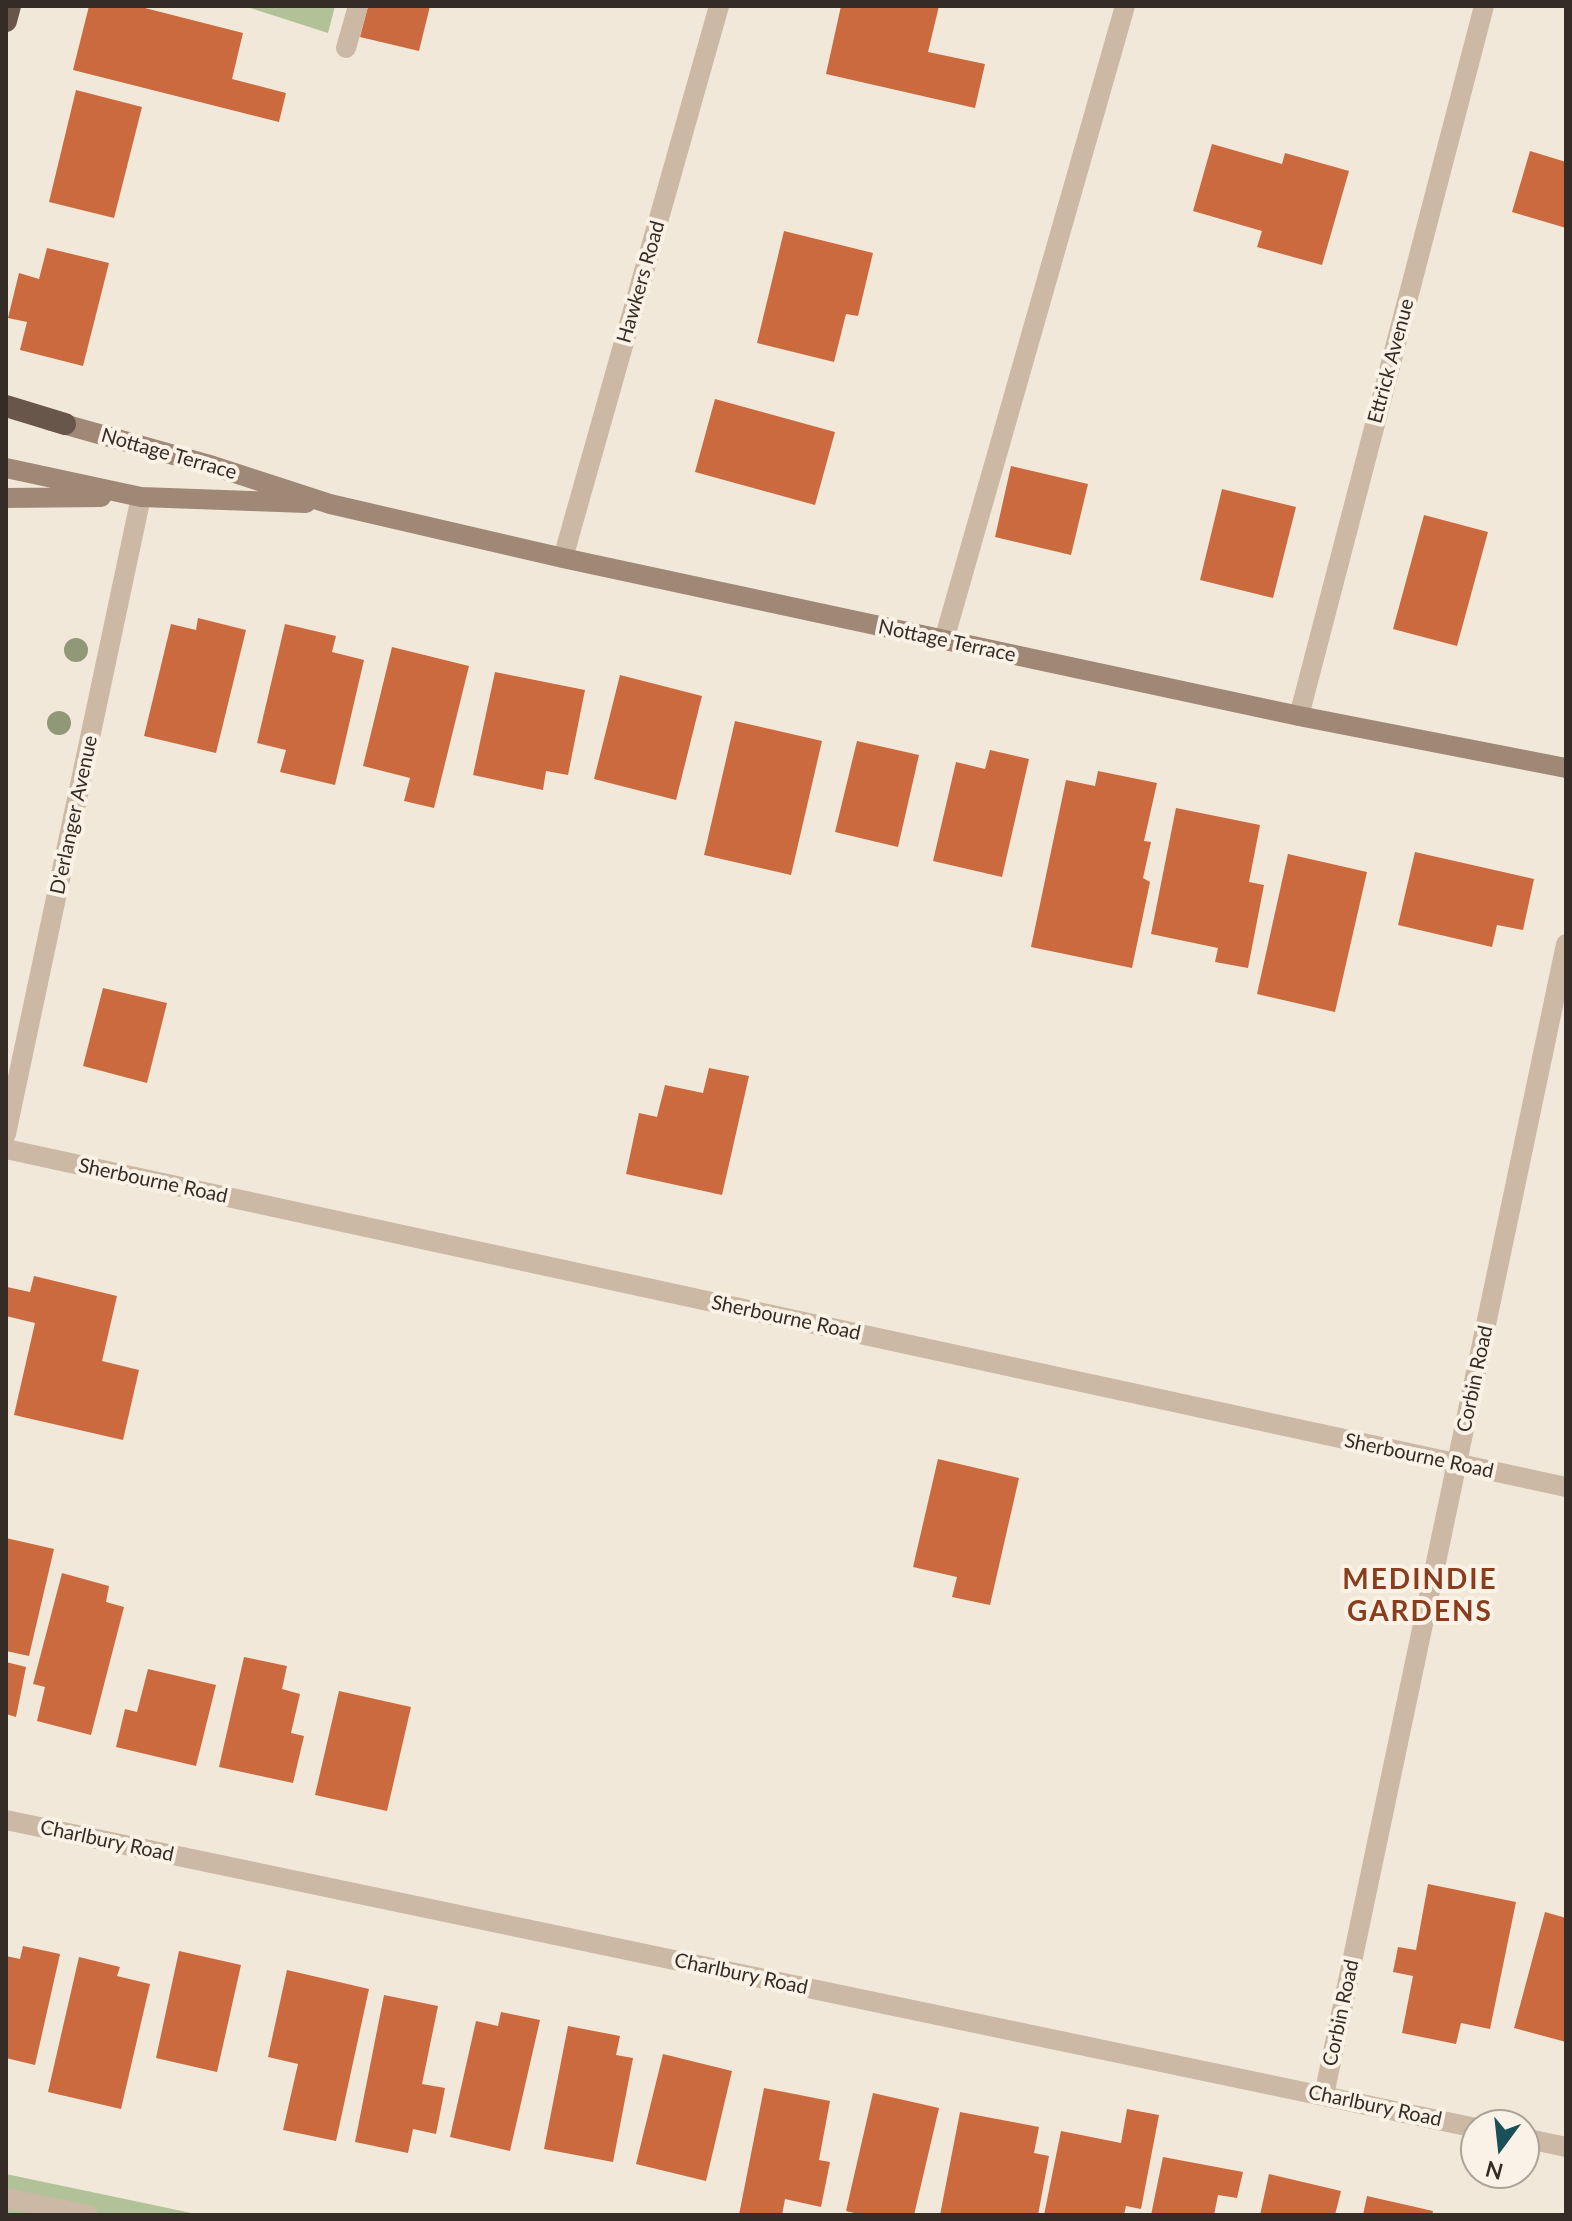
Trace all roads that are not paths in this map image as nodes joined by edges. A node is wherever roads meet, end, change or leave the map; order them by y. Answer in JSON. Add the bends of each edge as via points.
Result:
{"nodes":[{"id":1,"x":10,"y":6,"type":"edge"},
{"id":2,"x":358,"y":6,"type":"edge"},
{"id":3,"x":719,"y":6,"type":"edge"},
{"id":4,"x":1125,"y":6,"type":"edge"},
{"id":5,"x":1484,"y":6,"type":"edge"},
{"id":6,"x":6,"y":21,"type":"edge"},
{"id":7,"x":346,"y":48,"type":"dead end"},
{"id":8,"x":6,"y":408,"type":"edge"},
{"id":9,"x":65,"y":424,"type":"joint"},
{"id":10,"x":6,"y":468,"type":"edge"},
{"id":11,"x":141,"y":497,"type":"junction"},
{"id":12,"x":6,"y":498,"type":"edge"},
{"id":13,"x":330,"y":504,"type":"junction"},
{"id":14,"x":563,"y":558,"type":"junction"},
{"id":15,"x":944,"y":640,"type":"junction"},
{"id":16,"x":1299,"y":716,"type":"junction"},
{"id":17,"x":1566,"y":768,"type":"edge"},
{"id":18,"x":1566,"y":944,"type":"edge"},
{"id":19,"x":6,"y":1134,"type":"edge"},
{"id":20,"x":6,"y":1149,"type":"edge"},
{"id":21,"x":1457,"y":1464,"type":"junction"},
{"id":22,"x":1566,"y":1487,"type":"edge"},
{"id":23,"x":6,"y":1820,"type":"edge"},
{"id":24,"x":1324,"y":2095,"type":"junction"},
{"id":25,"x":1460,"y":2125,"type":"edge"},
{"id":26,"x":1540,"y":2141,"type":"edge"},
{"id":27,"x":1566,"y":2147,"type":"edge"},
{"id":28,"x":6,"y":2198,"type":"edge"},
{"id":29,"x":88,"y":2215,"type":"edge"}],
"edges":[{"from":1,"to":6,"type":"highway"},
{"from":2,"to":7,"type":"street"},
{"from":3,"to":14,"type":"street","name":"Hawkers Road"},
{"from":4,"to":15,"type":"street"},
{"from":5,"to":16,"type":"street","name":"Ettrick Avenue"},
{"from":8,"to":9,"type":"highway"},
{"from":9,"to":13,"type":"main road","name":"Nottage Terrace"},
{"from":10,"to":11,"type":"main road","name":"Nottage Terrace"},
{"from":11,"to":12,"type":"main road"},
{"from":11,"to":13,"type":"main road","name":"Nottage Terrace"},
{"from":11,"to":19,"type":"street","name":"D'erlanger Avenue"},
{"from":13,"to":14,"type":"main road","name":"Nottage Terrace"},
{"from":14,"to":15,"type":"main road","name":"Nottage Terrace"},
{"from":15,"to":16,"type":"main road","name":"Nottage Terrace"},
{"from":16,"to":17,"type":"main road","name":"Nottage Terrace"},
{"from":18,"to":21,"type":"street","name":"Corbin Road"},
{"from":20,"to":21,"type":"street","name":"Sherbourne Road"},
{"from":21,"to":22,"type":"street","name":"Sherbourne Road"},
{"from":21,"to":24,"type":"street","name":"Corbin Road"},
{"from":23,"to":24,"type":"street","name":"Charlbury Road"},
{"from":24,"to":25,"type":"street","name":"Charlbury Road"},
{"from":26,"to":27,"type":"street"},
{"from":28,"to":29,"type":"street"}]}
